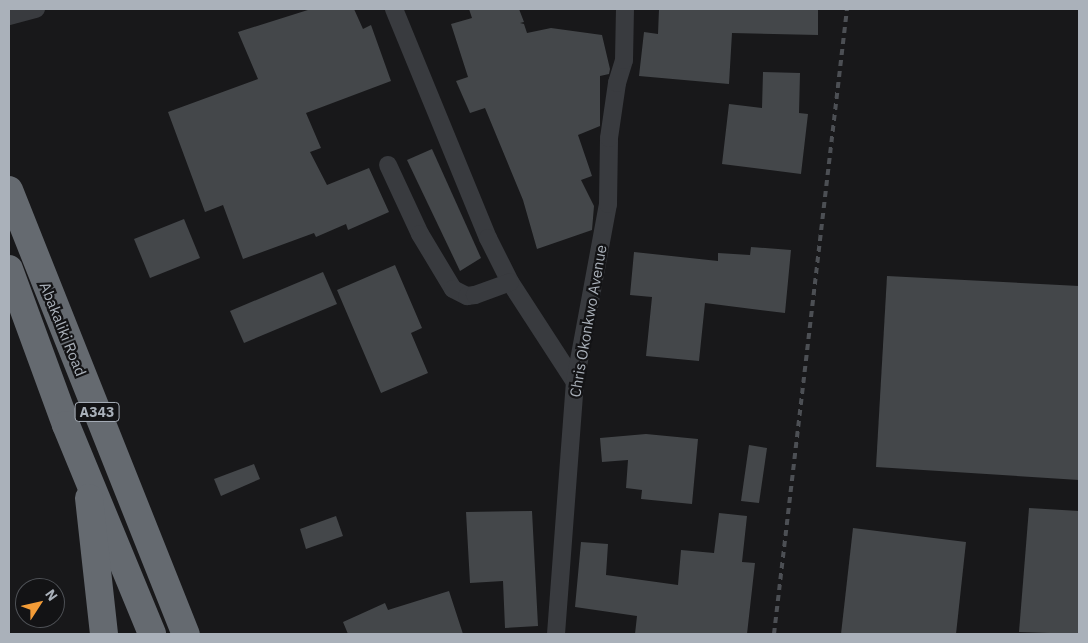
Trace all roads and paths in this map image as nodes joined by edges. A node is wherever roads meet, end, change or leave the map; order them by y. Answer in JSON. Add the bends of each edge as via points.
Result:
{"nodes":[{"id":1,"x":36,"y":9,"type":"edge"},
{"id":2,"x":394,"y":9,"type":"edge"},
{"id":3,"x":625,"y":9,"type":"edge"},
{"id":4,"x":9,"y":16,"type":"edge"},
{"id":5,"x":388,"y":165,"type":"dead end"},
{"id":6,"x":9,"y":190,"type":"edge"},
{"id":7,"x":9,"y":269,"type":"edge"},
{"id":8,"x":510,"y":282,"type":"junction"},
{"id":9,"x":575,"y":382,"type":"junction"},
{"id":10,"x":87,"y":472,"type":"junction"},
{"id":11,"x":104,"y":634,"type":"edge"},
{"id":12,"x":152,"y":634,"type":"edge"},
{"id":13,"x":186,"y":634,"type":"edge"},
{"id":14,"x":556,"y":634,"type":"edge"}],
"edges":[{"from":1,"to":4,"type":"street"},
{"from":2,"to":8,"type":"street","via":[[472,203]]},
{"from":3,"to":9,"type":"street","name":"Chris Okonkwo Avenue","via":[[624,60],[617,83],[609,138],[608,204]]},
{"from":5,"to":8,"type":"street","via":[[420,234],[453,289],[467,296]]},
{"from":6,"to":13,"type":"highway","name":"Abakaliki Road","number":"A343"},
{"from":7,"to":10,"type":"highway","name":"Abakaliki Road","number":"A343"},
{"from":8,"to":9,"type":"street"},
{"from":9,"to":14,"type":"street","name":"Chris Okonkwo Avenue"},
{"from":10,"to":11,"type":"highway"},
{"from":10,"to":12,"type":"highway","name":"Abakaliki Road","number":"A343"}]}
